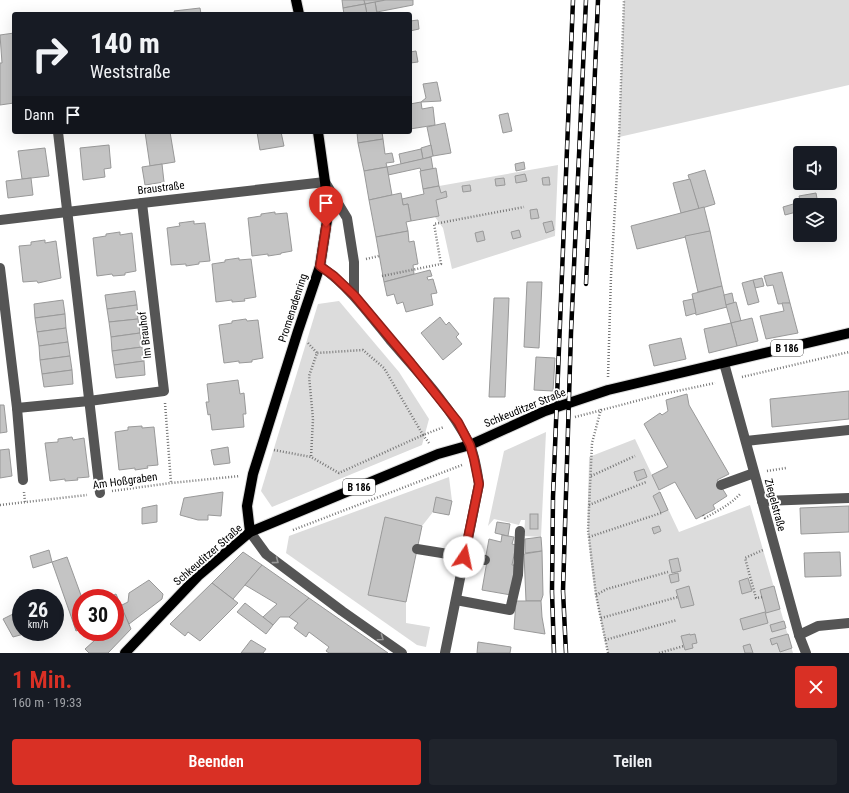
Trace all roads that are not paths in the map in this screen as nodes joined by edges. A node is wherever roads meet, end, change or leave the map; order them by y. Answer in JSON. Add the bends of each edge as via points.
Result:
{"nodes":[{"id":1,"x":296,"y":0,"type":"edge"},
{"id":2,"x":299,"y":12,"type":"edge"},
{"id":3,"x":58,"y":134,"type":"edge"},
{"id":4,"x":318,"y":134,"type":"edge"},
{"id":5,"x":325,"y":182,"type":"junction"},
{"id":6,"x":142,"y":203,"type":"junction"},
{"id":7,"x":67,"y":212,"type":"junction"},
{"id":8,"x":0,"y":220,"type":"edge"},
{"id":9,"x":320,"y":266,"type":"junction"},
{"id":10,"x":0,"y":268,"type":"edge"},
{"id":11,"x":354,"y":295,"type":"junction"},
{"id":12,"x":849,"y":334,"type":"edge"},
{"id":13,"x":724,"y":362,"type":"junction"},
{"id":14,"x":89,"y":401,"type":"junction"},
{"id":15,"x":17,"y":408,"type":"junction"},
{"id":16,"x":849,"y":430,"type":"edge"},
{"id":17,"x":746,"y":442,"type":"junction"},
{"id":18,"x":470,"y":445,"type":"junction"},
{"id":19,"x":754,"y":473,"type":"junction"},
{"id":20,"x":23,"y":480,"type":"dead end"},
{"id":21,"x":721,"y":485,"type":"dead end"},
{"id":22,"x":100,"y":493,"type":"road end"},
{"id":23,"x":849,"y":498,"type":"edge"},
{"id":24,"x":762,"y":501,"type":"junction"},
{"id":25,"x":520,"y":531,"type":"dead end"},
{"id":26,"x":250,"y":532,"type":"junction"},
{"id":27,"x":417,"y":549,"type":"dead end"},
{"id":28,"x":464,"y":557,"type":"junction"},
{"id":29,"x":485,"y":560,"type":"dead end"},
{"id":30,"x":456,"y":600,"type":"junction"},
{"id":31,"x":849,"y":623,"type":"edge"},
{"id":32,"x":799,"y":635,"type":"junction"},
{"id":33,"x":124,"y":653,"type":"edge"},
{"id":34,"x":402,"y":653,"type":"edge"},
{"id":35,"x":445,"y":653,"type":"edge"},
{"id":36,"x":806,"y":653,"type":"edge"}],
"edges":[{"from":1,"to":2,"type":"main road"},
{"from":3,"to":7,"type":"street"},
{"from":4,"to":5,"type":"main road"},
{"from":5,"to":6,"type":"street","name":"Braustraße"},
{"from":5,"to":9,"type":"main road","via":[[328,214]]},
{"from":5,"to":11,"type":"street","via":[[347,218],[354,262]]},
{"from":6,"to":7,"type":"street","name":"Braustraße"},
{"from":6,"to":14,"type":"street","name":"Im Brauhof","via":[[164,391]]},
{"from":7,"to":8,"type":"street","name":"Braustraße"},
{"from":7,"to":14,"type":"street"},
{"from":9,"to":11,"type":"street","name":"Promenadenring"},
{"from":9,"to":26,"type":"main road","name":"Promenadenring","via":[[253,474],[247,506]]},
{"from":10,"to":15,"type":"street"},
{"from":11,"to":18,"type":"street","name":"Promenadenring","via":[[458,422]]},
{"from":12,"to":13,"type":"main road","name":"Schkeuditzer Straße","number":"B 186"},
{"from":13,"to":17,"type":"street","name":"Ziegelstraße"},
{"from":13,"to":18,"type":"main road","name":"Schkeuditzer Straße","number":"B 186","via":[[608,390],[545,411]]},
{"from":14,"to":15,"type":"street"},
{"from":14,"to":22,"type":"street"},
{"from":15,"to":20,"type":"street"},
{"from":16,"to":17,"type":"street"},
{"from":17,"to":19,"type":"street","name":"Ziegelstraße"},
{"from":18,"to":26,"type":"main road","name":"Schkeuditzer Straße","number":"B 186","via":[[438,454]]},
{"from":18,"to":28,"type":"street","name":"Promenadenring","via":[[479,484]]},
{"from":19,"to":21,"type":"street"},
{"from":19,"to":24,"type":"street","name":"Ziegelstraße"},
{"from":23,"to":24,"type":"street"},
{"from":24,"to":32,"type":"street","name":"Ziegelstraße"},
{"from":25,"to":30,"type":"street","via":[[518,575],[510,610]]},
{"from":26,"to":33,"type":"main road","name":"Schkeuditzer Straße","number":"B 186","via":[[198,576]]},
{"from":26,"to":34,"type":"street","name":"Promenadenring","one_way":true,"via":[[266,554]]},
{"from":27,"to":28,"type":"street"},
{"from":28,"to":29,"type":"street"},
{"from":28,"to":30,"type":"street","name":"Promenadenring"},
{"from":30,"to":35,"type":"street","name":"Promenadenring"},
{"from":31,"to":32,"type":"street","via":[[818,626]]},
{"from":32,"to":36,"type":"street","name":"Ziegelstraße"}]}
